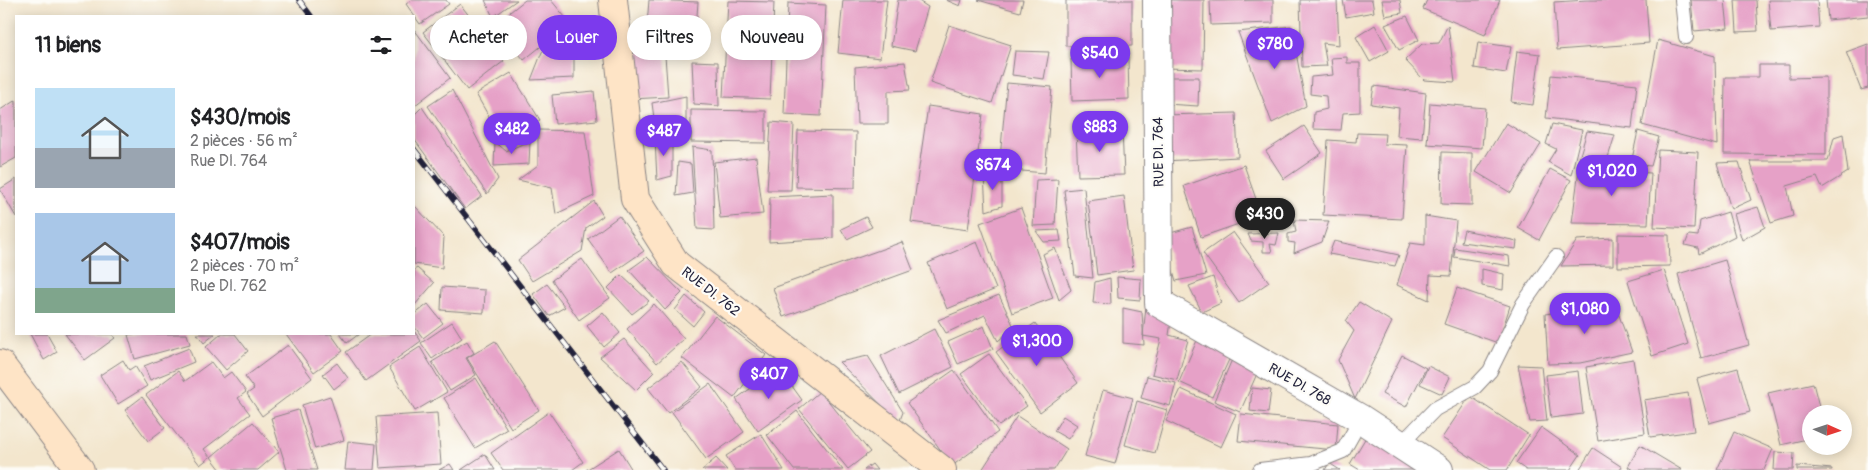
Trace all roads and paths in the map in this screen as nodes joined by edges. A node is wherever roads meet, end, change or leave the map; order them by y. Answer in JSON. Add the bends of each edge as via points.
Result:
{"nodes":[{"id":1,"x":613,"y":0,"type":"edge"},
{"id":2,"x":1157,"y":0,"type":"edge"},
{"id":3,"x":1682,"y":0,"type":"edge"},
{"id":4,"x":1686,"y":37,"type":"dead end"},
{"id":5,"x":1556,"y":257,"type":"dead end"},
{"id":6,"x":1159,"y":304,"type":"joint"},
{"id":7,"x":0,"y":364,"type":"edge"},
{"id":8,"x":1361,"y":419,"type":"junction"},
{"id":9,"x":1401,"y":444,"type":"junction"},
{"id":10,"x":80,"y":470,"type":"edge"},
{"id":11,"x":942,"y":470,"type":"edge"},
{"id":12,"x":1260,"y":470,"type":"edge"},
{"id":13,"x":1439,"y":470,"type":"edge"}],
"edges":[{"from":1,"to":11,"type":"street","name":"RUE DI. 762","via":[[635,199],[676,264]]},
{"from":2,"to":6,"type":"street","name":"RUE DI. 764"},
{"from":3,"to":4,"type":"lane"},
{"from":5,"to":9,"type":"lane","via":[[1523,304],[1490,371],[1475,386],[1435,408]]},
{"from":6,"to":8,"type":"street","name":"RUE DI. 768"},
{"from":7,"to":10,"type":"street"},
{"from":8,"to":9,"type":"street","name":"RUE DI. 768"},
{"from":8,"to":12,"type":"lane","via":[[1343,451],[1311,464]]},
{"from":9,"to":13,"type":"street","name":"RUE DI. 768"}]}
